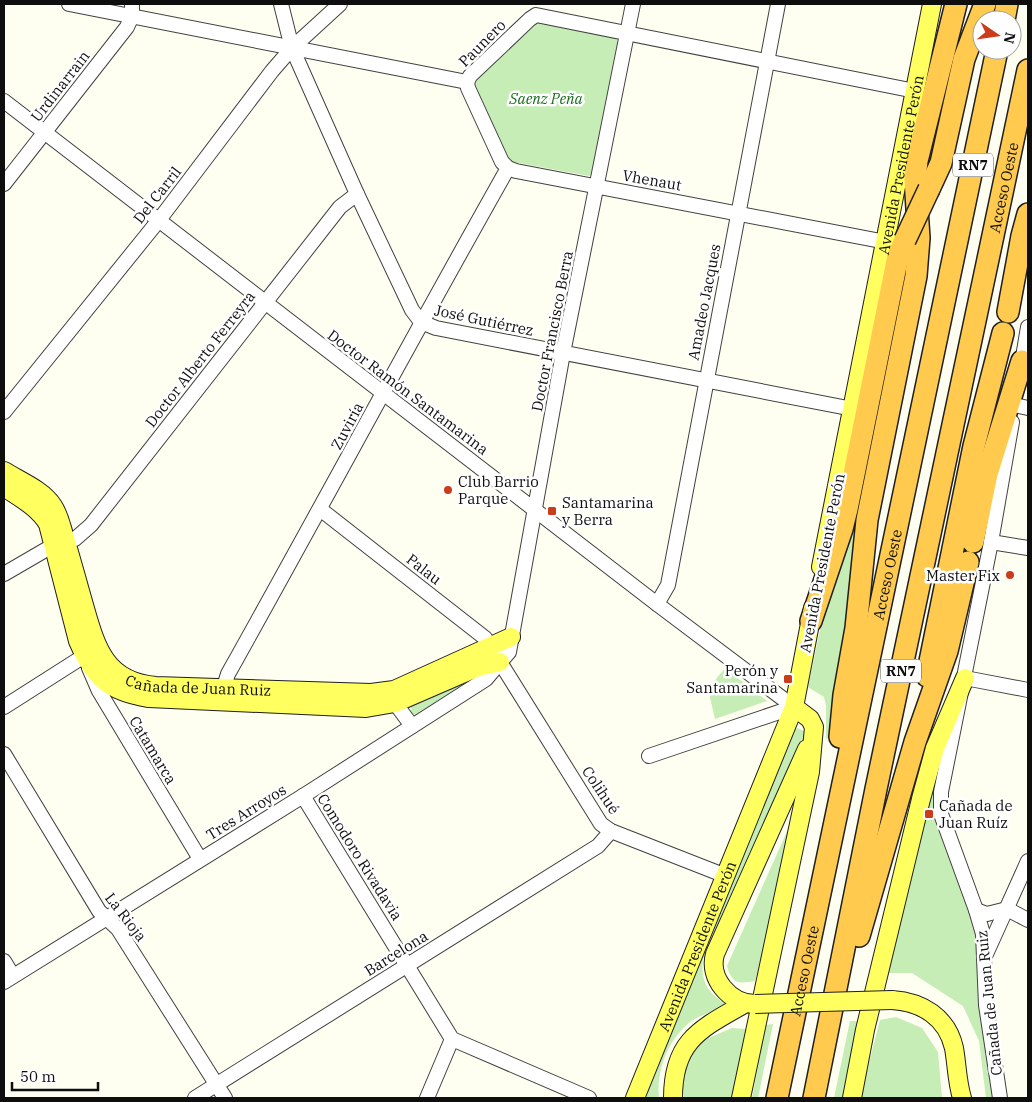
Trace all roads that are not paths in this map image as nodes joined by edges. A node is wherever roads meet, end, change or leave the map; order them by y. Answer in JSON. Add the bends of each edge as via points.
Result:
{"nodes":[{"id":1,"x":69,"y":4,"type":"edge"},
{"id":2,"x":281,"y":4,"type":"edge"},
{"id":3,"x":340,"y":4,"type":"edge"},
{"id":4,"x":633,"y":4,"type":"edge"},
{"id":5,"x":778,"y":4,"type":"edge"},
{"id":6,"x":932,"y":4,"type":"edge"},
{"id":7,"x":956,"y":4,"type":"edge"},
{"id":8,"x":985,"y":4,"type":"edge"},
{"id":9,"x":132,"y":10,"type":"edge"},
{"id":10,"x":536,"y":10,"type":"edge"},
{"id":11,"x":626,"y":34,"type":"junction"},
{"id":12,"x":292,"y":48,"type":"junction"},
{"id":13,"x":995,"y":60,"type":"edge"},
{"id":14,"x":767,"y":61,"type":"junction"},
{"id":15,"x":1028,"y":70,"type":"edge"},
{"id":16,"x":467,"y":82,"type":"junction"},
{"id":17,"x":915,"y":91,"type":"junction"},
{"id":18,"x":4,"y":100,"type":"edge"},
{"id":19,"x":44,"y":132,"type":"junction"},
{"id":20,"x":508,"y":168,"type":"junction"},
{"id":21,"x":4,"y":184,"type":"edge"},
{"id":22,"x":597,"y":187,"type":"junction"},
{"id":23,"x":357,"y":194,"type":"junction"},
{"id":24,"x":738,"y":213,"type":"junction"},
{"id":25,"x":1028,"y":214,"type":"edge"},
{"id":26,"x":158,"y":220,"type":"junction"},
{"id":27,"x":895,"y":241,"type":"junction"},
{"id":28,"x":265,"y":303,"type":"junction"},
{"id":29,"x":1008,"y":312,"type":"dead end"},
{"id":30,"x":421,"y":322,"type":"junction"},
{"id":31,"x":1028,"y":327,"type":"edge"},
{"id":32,"x":1003,"y":333,"type":"dead end"},
{"id":33,"x":563,"y":354,"type":"junction"},
{"id":34,"x":1022,"y":362,"type":"junction"},
{"id":35,"x":706,"y":381,"type":"junction"},
{"id":36,"x":383,"y":393,"type":"junction"},
{"id":37,"x":1021,"y":406,"type":"edge"},
{"id":38,"x":853,"y":409,"type":"junction"},
{"id":39,"x":4,"y":412,"type":"edge"},
{"id":40,"x":4,"y":471,"type":"edge"},
{"id":41,"x":4,"y":487,"type":"edge"},
{"id":42,"x":320,"y":508,"type":"junction"},
{"id":43,"x":535,"y":510,"type":"junction"},
{"id":44,"x":60,"y":544,"type":"junction"},
{"id":45,"x":1028,"y":548,"type":"edge"},
{"id":46,"x":977,"y":549,"type":"junction"},
{"id":47,"x":4,"y":574,"type":"edge"},
{"id":48,"x":657,"y":604,"type":"junction"},
{"id":49,"x":810,"y":621,"type":"junction"},
{"id":50,"x":511,"y":637,"type":"joint"},
{"id":51,"x":91,"y":653,"type":"junction"},
{"id":52,"x":495,"y":655,"type":"junction"},
{"id":53,"x":965,"y":678,"type":"junction"},
{"id":54,"x":1028,"y":690,"type":"edge"},
{"id":55,"x":222,"y":695,"type":"junction"},
{"id":56,"x":395,"y":703,"type":"junction"},
{"id":57,"x":4,"y":707,"type":"edge"},
{"id":58,"x":794,"y":707,"type":"junction"},
{"id":59,"x":412,"y":726,"type":"junction"},
{"id":60,"x":813,"y":736,"type":"junction"},
{"id":61,"x":914,"y":742,"type":"junction"},
{"id":62,"x":4,"y":754,"type":"edge"},
{"id":63,"x":649,"y":756,"type":"dead end"},
{"id":64,"x":303,"y":796,"type":"junction"},
{"id":65,"x":611,"y":832,"type":"junction"},
{"id":66,"x":828,"y":852,"type":"junction"},
{"id":67,"x":200,"y":859,"type":"junction"},
{"id":68,"x":1028,"y":861,"type":"edge"},
{"id":69,"x":726,"y":876,"type":"junction"},
{"id":70,"x":1007,"y":909,"type":"junction"},
{"id":71,"x":976,"y":910,"type":"junction"},
{"id":72,"x":107,"y":919,"type":"junction"},
{"id":73,"x":1028,"y":920,"type":"edge"},
{"id":74,"x":985,"y":956,"type":"junction"},
{"id":75,"x":4,"y":961,"type":"edge"},
{"id":76,"x":408,"y":965,"type":"junction"},
{"id":77,"x":8,"y":979,"type":"edge"},
{"id":78,"x":750,"y":1004,"type":"junction"},
{"id":79,"x":452,"y":1039,"type":"junction"},
{"id":80,"x":955,"y":1056,"type":"junction"},
{"id":81,"x":822,"y":1058,"type":"junction"},
{"id":82,"x":216,"y":1085,"type":"junction"},
{"id":83,"x":195,"y":1098,"type":"edge"},
{"id":84,"x":224,"y":1098,"type":"edge"},
{"id":85,"x":427,"y":1098,"type":"edge"},
{"id":86,"x":589,"y":1098,"type":"edge"},
{"id":87,"x":635,"y":1098,"type":"edge"},
{"id":88,"x":673,"y":1098,"type":"edge"},
{"id":89,"x":741,"y":1098,"type":"edge"},
{"id":90,"x":776,"y":1098,"type":"edge"},
{"id":91,"x":814,"y":1098,"type":"edge"},
{"id":92,"x":852,"y":1098,"type":"edge"},
{"id":93,"x":954,"y":1098,"type":"edge"},
{"id":94,"x":962,"y":1098,"type":"edge"},
{"id":95,"x":1000,"y":1098,"type":"edge"}],
"edges":[{"from":1,"to":9,"type":"street","name":"Paunero"},
{"from":2,"to":12,"type":"street","name":"José Gutiérrez"},
{"from":3,"to":12,"type":"street","name":"Del Carril"},
{"from":4,"to":11,"type":"street","name":"Doctor Francisco Berra"},
{"from":5,"to":14,"type":"street","name":"Amadeo Jacques"},
{"from":6,"to":17,"type":"main road","name":"Avenida Presidente Perón"},
{"from":7,"to":66,"type":"highway","via":[[917,161],[918,262],[867,520]]},
{"from":8,"to":27,"type":"highway","bridge":true,"via":[[964,59],[940,163],[929,189]]},
{"from":9,"to":12,"type":"street","name":"Paunero"},
{"from":9,"to":19,"type":"street","name":"Urdinarrain","via":[[126,27]]},
{"from":10,"to":11,"type":"street","name":"Paunero","via":[[543,16]]},
{"from":10,"to":16,"type":"street","name":"Paunero"},
{"from":11,"to":14,"type":"street","name":"Paunero"},
{"from":11,"to":22,"type":"street","name":"Doctor Francisco Berra"},
{"from":12,"to":16,"type":"street","name":"Paunero"},
{"from":12,"to":23,"type":"street","name":"José Gutiérrez"},
{"from":12,"to":26,"type":"street","name":"Del Carril"},
{"from":13,"to":66,"type":"highway","name":"Acceso Oeste","number":"RN7"},
{"from":14,"to":17,"type":"street","name":"Paunero"},
{"from":14,"to":24,"type":"street","name":"Amadeo Jacques"},
{"from":15,"to":81,"type":"highway","name":"Acceso Oeste","number":"RN7"},
{"from":16,"to":20,"type":"street","via":[[502,162]]},
{"from":17,"to":27,"type":"main road","name":"Avenida Presidente Perón"},
{"from":18,"to":19,"type":"street","name":"Doctor Ramón Santamarina"},
{"from":19,"to":21,"type":"street","name":"Urdinarrain"},
{"from":19,"to":26,"type":"street","name":"Doctor Ramón Santamarina"},
{"from":20,"to":22,"type":"street","name":"Vhenaut"},
{"from":20,"to":30,"type":"street","name":"Zuviría"},
{"from":22,"to":24,"type":"street","name":"Vhenaut"},
{"from":22,"to":33,"type":"street","name":"Doctor Francisco Berra"},
{"from":23,"to":28,"type":"street","name":"Doctor Alberto Ferreyra","via":[[340,207]]},
{"from":23,"to":30,"type":"street","name":"José Gutiérrez","via":[[412,310]]},
{"from":24,"to":27,"type":"street","name":"Vhenaut"},
{"from":24,"to":35,"type":"street","name":"Amadeo Jacques"},
{"from":25,"to":29,"type":"highway"},
{"from":26,"to":28,"type":"street","name":"Doctor Ramón Santamarina"},
{"from":26,"to":39,"type":"street","name":"Del Carril"},
{"from":27,"to":38,"type":"main road","name":"Avenida Presidente Perón"},
{"from":27,"to":49,"type":"highway","via":[[898,256],[847,509]]},
{"from":28,"to":36,"type":"street","name":"Doctor Ramón Santamarina"},
{"from":28,"to":44,"type":"street","name":"Doctor Alberto Ferreyra","via":[[91,525],[75,539]]},
{"from":30,"to":33,"type":"street","name":"José Gutiérrez","via":[[436,328]]},
{"from":30,"to":36,"type":"street","name":"Zuviría"},
{"from":31,"to":34,"type":"street"},
{"from":32,"to":61,"type":"highway","via":[[974,446]]},
{"from":33,"to":35,"type":"street","name":"José Gutiérrez"},
{"from":33,"to":43,"type":"street","name":"Doctor Francisco Berra"},
{"from":34,"to":37,"type":"street"},
{"from":34,"to":46,"type":"highway","via":[[987,474]]},
{"from":35,"to":38,"type":"street","name":"José Gutiérrez"},
{"from":35,"to":48,"type":"street","name":"Amadeo Jacques","via":[[668,584]]},
{"from":36,"to":42,"type":"street","name":"Zuviría"},
{"from":36,"to":43,"type":"street","name":"Doctor Ramón Santamarina"},
{"from":37,"to":46,"type":"street"},
{"from":38,"to":49,"type":"main road","name":"Avenida Presidente Perón"},
{"from":40,"to":44,"type":"main road","name":"Cañada de Juan Ruiz","via":[[46,498],[58,515]]},
{"from":41,"to":44,"type":"main road","name":"Cañada de Juan Ruiz","via":[[42,515]]},
{"from":42,"to":52,"type":"street","name":"Palau","via":[[480,633]]},
{"from":42,"to":55,"type":"street","name":"Zuviría","via":[[228,674]]},
{"from":43,"to":48,"type":"street","name":"Doctor Ramón Santamarina"},
{"from":43,"to":50,"type":"street","name":"Doctor Francisco Berra"},
{"from":44,"to":47,"type":"street","name":"Doctor Alberto Ferreyra"},
{"from":44,"to":51,"type":"main road","name":"Cañada de Juan Ruiz","via":[[78,641]]},
{"from":45,"to":46,"type":"street"},
{"from":46,"to":53,"type":"street"},
{"from":46,"to":61,"type":"highway","via":[[947,652]]},
{"from":48,"to":58,"type":"street","name":"Doctor Ramón Santamarina"},
{"from":49,"to":58,"type":"main road","name":"Avenida Presidente Perón"},
{"from":50,"to":52,"type":"main road","name":"Cañada de Juan Ruiz"},
{"from":51,"to":55,"type":"main road","name":"Cañada de Juan Ruiz","via":[[94,672],[104,682],[126,693],[149,698]]},
{"from":51,"to":57,"type":"street"},
{"from":51,"to":67,"type":"street","name":"Catamarca","via":[[99,692]]},
{"from":52,"to":55,"type":"main road","name":"Cañada de Juan Ruiz","via":[[384,692]]},
{"from":52,"to":56,"type":"main road","name":"Cañada de Juan Ruiz","via":[[478,666]]},
{"from":52,"to":59,"type":"street","name":"Tres Arroyos","via":[[486,679]]},
{"from":52,"to":65,"type":"street","name":"Colihué","via":[[602,824]]},
{"from":53,"to":54,"type":"street"},
{"from":53,"to":71,"type":"street","name":"Cañada de Juan Ruiz","via":[[940,792],[941,814]]},
{"from":53,"to":92,"type":"main road","via":[[935,748],[920,799]]},
{"from":55,"to":56,"type":"main road","name":"Cañada de Juan Ruiz","via":[[366,708]]},
{"from":56,"to":59,"type":"street"},
{"from":58,"to":60,"type":"main road","via":[[812,722]]},
{"from":58,"to":63,"type":"street"},
{"from":58,"to":69,"type":"main road","name":"Avenida Presidente Perón"},
{"from":59,"to":64,"type":"street","name":"Tres Arroyos"},
{"from":60,"to":78,"type":"main road","via":[[714,958],[713,970],[717,981]]},
{"from":60,"to":89,"type":"main road","via":[[808,784]]},
{"from":61,"to":81,"type":"highway"},
{"from":62,"to":72,"type":"street","name":"La Rioja","via":[[99,911]]},
{"from":64,"to":67,"type":"street","name":"Tres Arroyos"},
{"from":64,"to":76,"type":"street","name":"Comodoro Rivadavia"},
{"from":65,"to":69,"type":"street","name":"Colihué"},
{"from":65,"to":76,"type":"street","name":"Barcelona","via":[[598,846]]},
{"from":66,"to":90,"type":"highway","name":"Acceso Oeste","number":"RN7"},
{"from":67,"to":72,"type":"street","name":"Tres Arroyos"},
{"from":68,"to":70,"type":"street"},
{"from":69,"to":87,"type":"main road","name":"Avenida Presidente Perón"},
{"from":70,"to":71,"type":"street","via":[[987,914]]},
{"from":70,"to":73,"type":"street"},
{"from":70,"to":74,"type":"street"},
{"from":71,"to":74,"type":"street","name":"Cañada de Juan Ruiz"},
{"from":72,"to":77,"type":"street","name":"Tres Arroyos"},
{"from":72,"to":82,"type":"street","name":"La Rioja","via":[[118,929]]},
{"from":74,"to":95,"type":"street","name":"Cañada de Juan Ruiz","via":[[986,1005]]},
{"from":75,"to":77,"type":"street"},
{"from":76,"to":79,"type":"street","name":"Comodoro Rivadavia"},
{"from":76,"to":82,"type":"street","name":"Barcelona"},
{"from":78,"to":80,"type":"main road","bridge":true,"via":[[892,1000],[918,1004],[936,1017],[950,1036]]},
{"from":78,"to":88,"type":"main road","name":"Avenida Presidente Perón","via":[[706,1027],[691,1039],[677,1065]]},
{"from":79,"to":85,"type":"street"},
{"from":79,"to":86,"type":"street"},
{"from":80,"to":93,"type":"main road"},
{"from":80,"to":94,"type":"main road"},
{"from":81,"to":91,"type":"highway","name":"Acceso Oeste","number":"RN7"},
{"from":82,"to":83,"type":"street","name":"Barcelona"},
{"from":82,"to":84,"type":"street","name":"La Rioja"}]}
